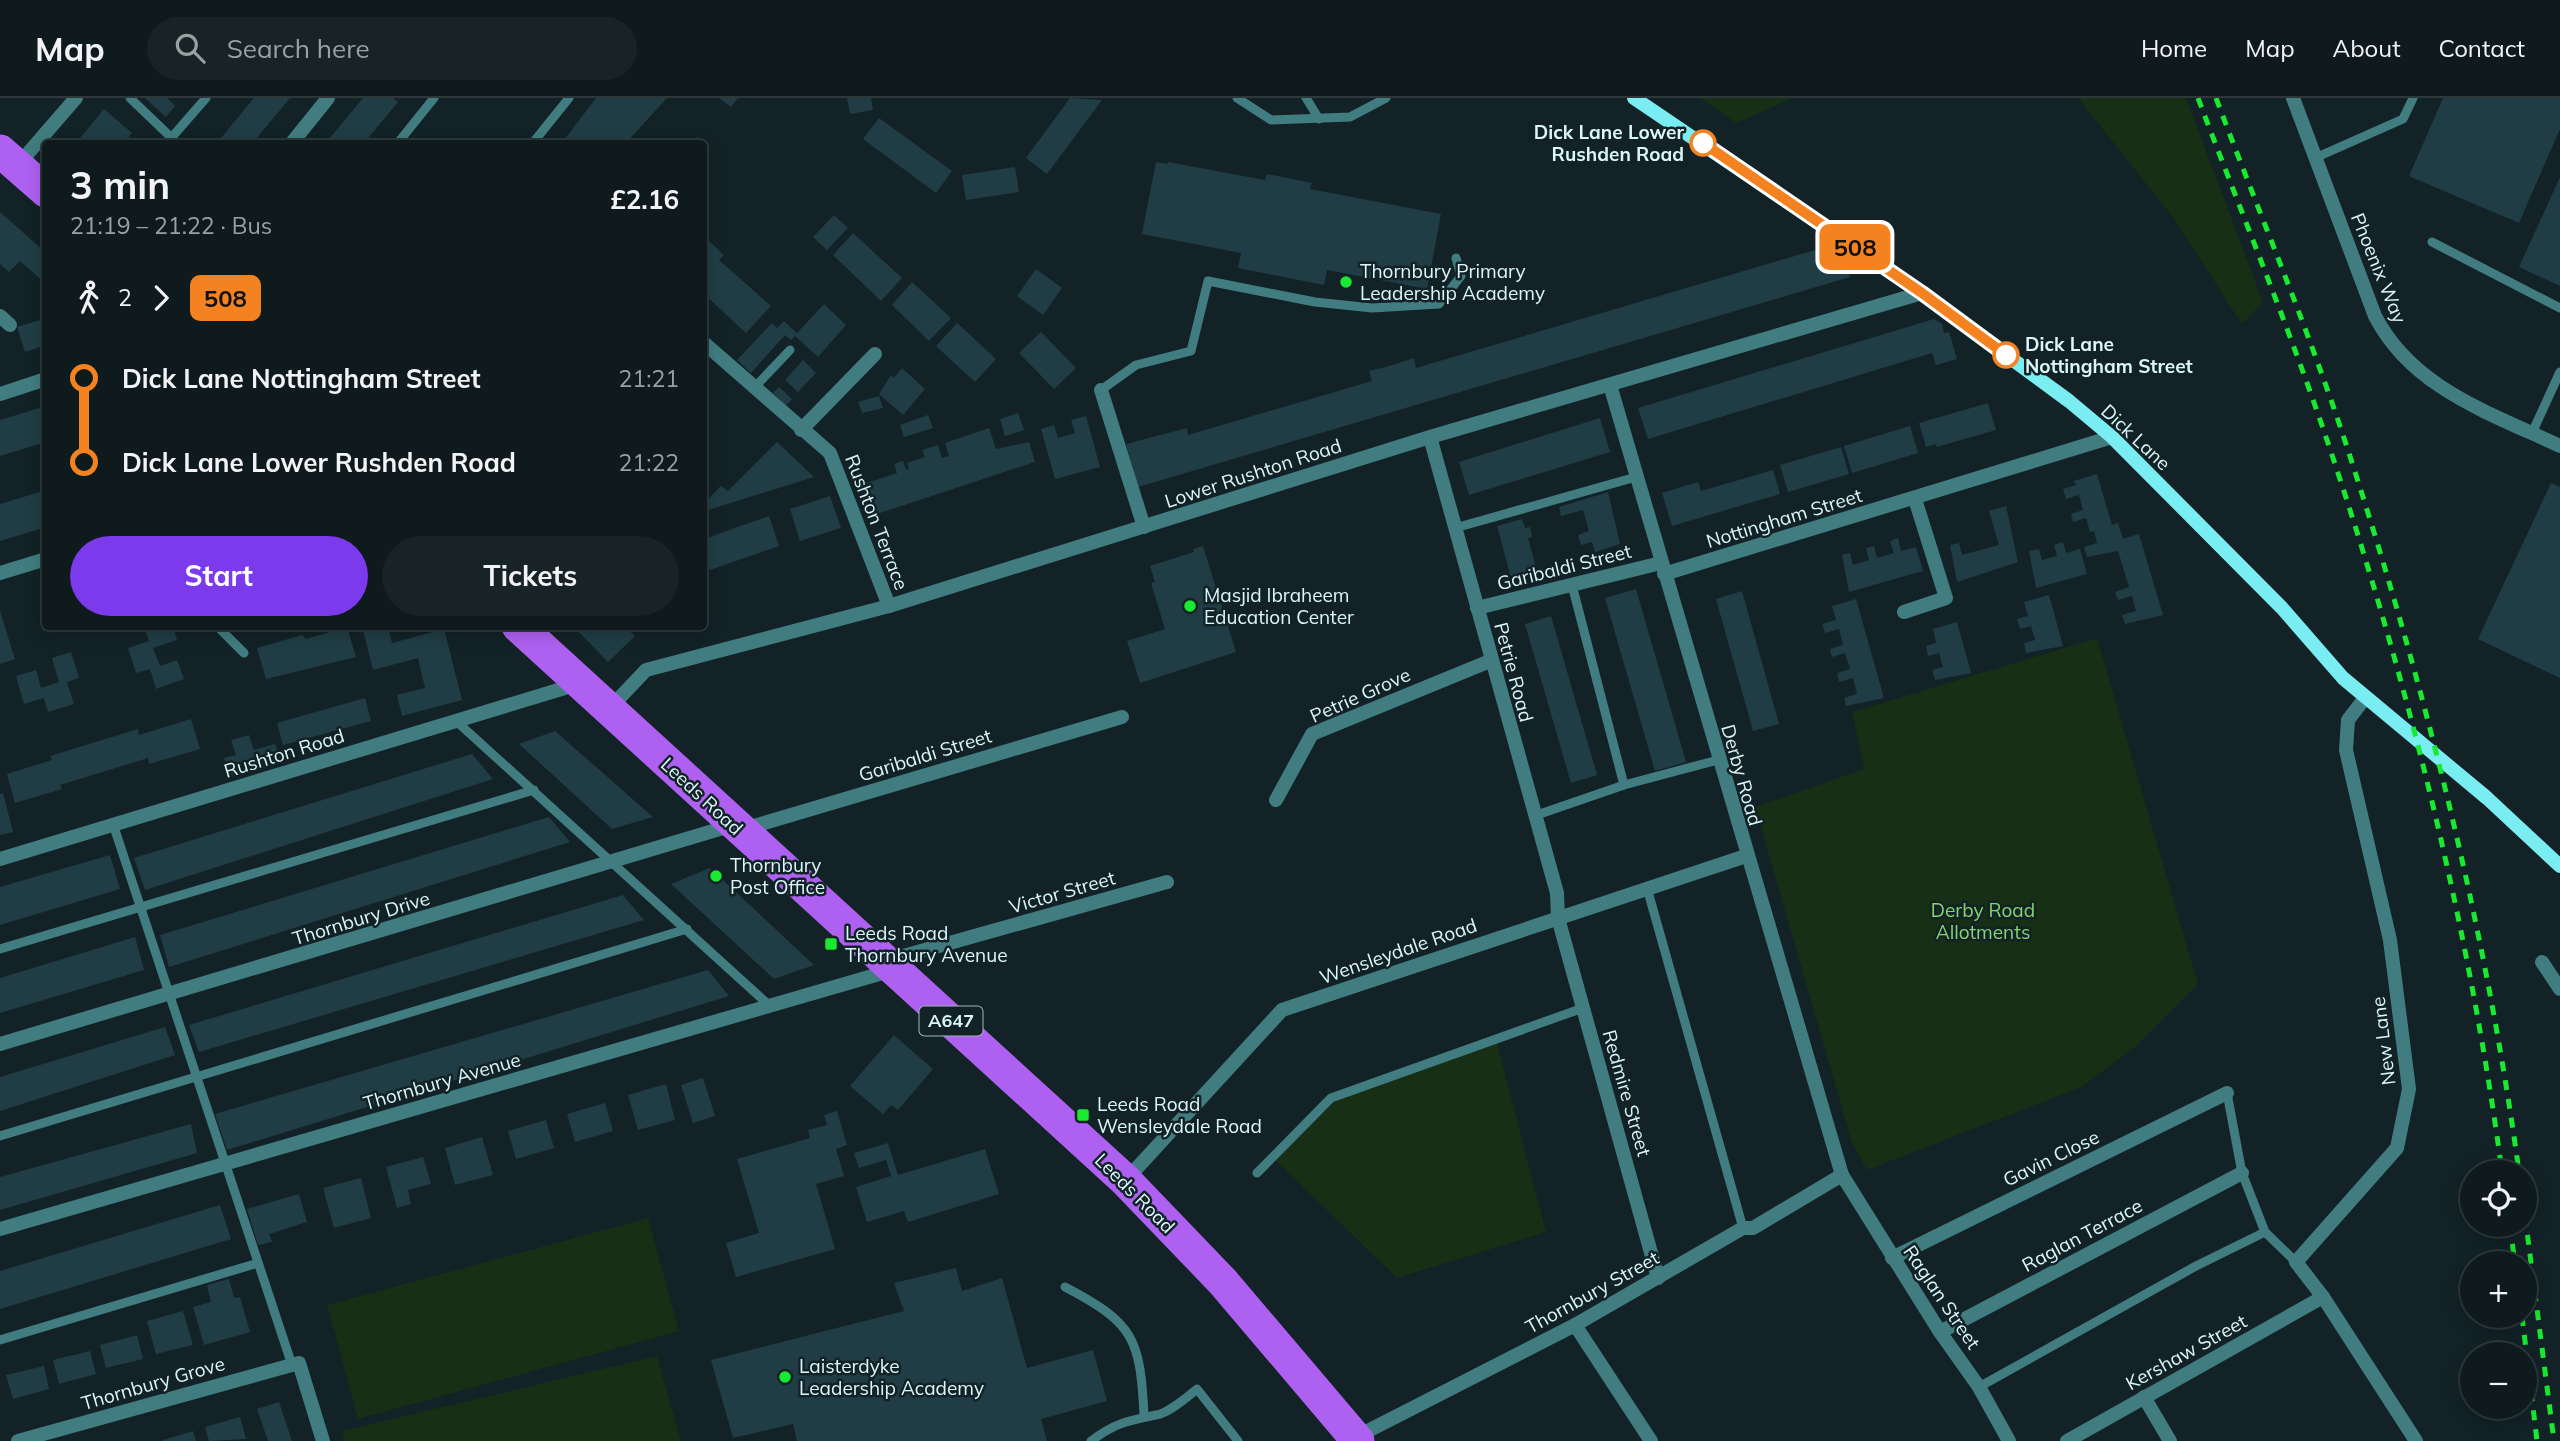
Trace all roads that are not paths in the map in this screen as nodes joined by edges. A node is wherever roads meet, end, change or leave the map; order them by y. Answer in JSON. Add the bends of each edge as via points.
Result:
{"nodes":[{"id":1,"x":76,"y":98,"type":"edge"},
{"id":2,"x":130,"y":98,"type":"edge"},
{"id":3,"x":206,"y":98,"type":"edge"},
{"id":4,"x":328,"y":98,"type":"edge"},
{"id":5,"x":434,"y":98,"type":"edge"},
{"id":6,"x":569,"y":98,"type":"edge"},
{"id":7,"x":1237,"y":98,"type":"edge"},
{"id":8,"x":1306,"y":98,"type":"edge"},
{"id":9,"x":1386,"y":98,"type":"edge"},
{"id":10,"x":1634,"y":98,"type":"edge"},
{"id":11,"x":2292,"y":98,"type":"edge"},
{"id":12,"x":2413,"y":98,"type":"edge"},
{"id":13,"x":1319,"y":119,"type":"junction"},
{"id":14,"x":175,"y":140,"type":"edge"},
{"id":15,"x":294,"y":140,"type":"edge"},
{"id":16,"x":400,"y":140,"type":"edge"},
{"id":17,"x":535,"y":140,"type":"edge"},
{"id":18,"x":2315,"y":158,"type":"junction"},
{"id":19,"x":8,"y":159,"type":"edge"},
{"id":20,"x":42,"y":188,"type":"edge"},
{"id":21,"x":2432,"y":242,"type":"dead end"},
{"id":22,"x":1456,"y":258,"type":"dead end"},
{"id":23,"x":1922,"y":293,"type":"junction"},
{"id":24,"x":2560,"y":308,"type":"edge"},
{"id":25,"x":707,"y":346,"type":"edge"},
{"id":26,"x":790,"y":350,"type":"dead end"},
{"id":27,"x":875,"y":354,"type":"dead end"},
{"id":28,"x":2559,"y":375,"type":"edge"},
{"id":29,"x":42,"y":380,"type":"edge"},
{"id":30,"x":1610,"y":385,"type":"junction"},
{"id":31,"x":754,"y":388,"type":"junction"},
{"id":32,"x":1101,"y":390,"type":"joint"},
{"id":33,"x":0,"y":394,"type":"edge"},
{"id":34,"x":801,"y":430,"type":"junction"},
{"id":35,"x":2532,"y":433,"type":"junction"},
{"id":36,"x":1430,"y":437,"type":"junction"},
{"id":37,"x":2112,"y":437,"type":"junction"},
{"id":38,"x":2560,"y":446,"type":"edge"},
{"id":39,"x":1636,"y":477,"type":"junction"},
{"id":40,"x":1915,"y":499,"type":"junction"},
{"id":41,"x":1144,"y":527,"type":"junction"},
{"id":42,"x":1455,"y":528,"type":"junction"},
{"id":43,"x":42,"y":560,"type":"edge"},
{"id":44,"x":1663,"y":568,"type":"junction"},
{"id":45,"x":0,"y":573,"type":"edge"},
{"id":46,"x":1572,"y":585,"type":"junction"},
{"id":47,"x":889,"y":606,"type":"junction"},
{"id":48,"x":1477,"y":608,"type":"junction"},
{"id":49,"x":1904,"y":612,"type":"dead end"},
{"id":50,"x":221,"y":630,"type":"edge"},
{"id":51,"x":522,"y":630,"type":"edge"},
{"id":52,"x":244,"y":653,"type":"dead end"},
{"id":53,"x":1490,"y":661,"type":"junction"},
{"id":54,"x":580,"y":683,"type":"junction"},
{"id":55,"x":2365,"y":698,"type":"junction"},
{"id":56,"x":609,"y":709,"type":"junction"},
{"id":57,"x":1122,"y":717,"type":"dead end"},
{"id":58,"x":456,"y":721,"type":"junction"},
{"id":59,"x":1718,"y":760,"type":"junction"},
{"id":60,"x":1624,"y":785,"type":"junction"},
{"id":61,"x":534,"y":790,"type":"junction"},
{"id":62,"x":1276,"y":800,"type":"dead end"},
{"id":63,"x":1534,"y":816,"type":"junction"},
{"id":64,"x":113,"y":824,"type":"junction"},
{"id":65,"x":736,"y":828,"type":"junction"},
{"id":66,"x":1746,"y":856,"type":"junction"},
{"id":67,"x":0,"y":859,"type":"edge"},
{"id":68,"x":614,"y":861,"type":"junction"},
{"id":69,"x":2560,"y":866,"type":"edge"},
{"id":70,"x":1167,"y":882,"type":"dead end"},
{"id":71,"x":1647,"y":888,"type":"junction"},
{"id":72,"x":141,"y":907,"type":"junction"},
{"id":73,"x":1558,"y":918,"type":"junction"},
{"id":74,"x":688,"y":929,"type":"junction"},
{"id":75,"x":0,"y":949,"type":"edge"},
{"id":76,"x":2542,"y":962,"type":"dead end"},
{"id":77,"x":891,"y":965,"type":"junction"},
{"id":78,"x":2560,"y":989,"type":"edge"},
{"id":79,"x":170,"y":996,"type":"junction"},
{"id":80,"x":770,"y":1006,"type":"junction"},
{"id":81,"x":1583,"y":1008,"type":"junction"},
{"id":82,"x":0,"y":1044,"type":"edge"},
{"id":83,"x":197,"y":1077,"type":"junction"},
{"id":84,"x":2227,"y":1093,"type":"joint"},
{"id":85,"x":0,"y":1136,"type":"edge"},
{"id":86,"x":226,"y":1164,"type":"junction"},
{"id":87,"x":1257,"y":1173,"type":"dead end"},
{"id":88,"x":2242,"y":1173,"type":"junction"},
{"id":89,"x":1842,"y":1175,"type":"junction"},
{"id":90,"x":1125,"y":1180,"type":"junction"},
{"id":91,"x":1743,"y":1228,"type":"junction"},
{"id":92,"x":0,"y":1229,"type":"edge"},
{"id":93,"x":2265,"y":1232,"type":"junction"},
{"id":94,"x":1892,"y":1258,"type":"junction"},
{"id":95,"x":2296,"y":1262,"type":"junction"},
{"id":96,"x":258,"y":1263,"type":"junction"},
{"id":97,"x":1658,"y":1278,"type":"junction"},
{"id":98,"x":1065,"y":1287,"type":"dead end"},
{"id":99,"x":2323,"y":1297,"type":"junction"},
{"id":100,"x":1575,"y":1325,"type":"junction"},
{"id":101,"x":1940,"y":1332,"type":"junction"},
{"id":102,"x":0,"y":1340,"type":"edge"},
{"id":103,"x":295,"y":1364,"type":"junction"},
{"id":104,"x":1979,"y":1387,"type":"junction"},
{"id":105,"x":2144,"y":1397,"type":"junction"},
{"id":106,"x":1144,"y":1415,"type":"junction"},
{"id":107,"x":1357,"y":1439,"type":"edge"},
{"id":108,"x":18,"y":1441,"type":"edge"},
{"id":109,"x":323,"y":1441,"type":"edge"},
{"id":110,"x":1091,"y":1441,"type":"edge"},
{"id":111,"x":1238,"y":1441,"type":"edge"},
{"id":112,"x":1651,"y":1441,"type":"edge"},
{"id":113,"x":2009,"y":1441,"type":"edge"},
{"id":114,"x":2067,"y":1441,"type":"edge"},
{"id":115,"x":2170,"y":1441,"type":"edge"},
{"id":116,"x":2416,"y":1441,"type":"edge"}],
"edges":[{"from":1,"to":19,"type":"street"},
{"from":2,"to":14,"type":"lane"},
{"from":3,"to":14,"type":"lane"},
{"from":4,"to":15,"type":"street"},
{"from":5,"to":16,"type":"lane"},
{"from":6,"to":17,"type":"lane"},
{"from":7,"to":13,"type":"lane","via":[[1271,120]]},
{"from":8,"to":13,"type":"lane"},
{"from":9,"to":13,"type":"lane","via":[[1350,117]]},
{"from":10,"to":23,"type":"street","name":"Dick Lane"},
{"from":11,"to":18,"type":"street","name":"Phoenix Way"},
{"from":12,"to":18,"type":"lane","via":[[2403,119]]},
{"from":18,"to":35,"type":"street","name":"Phoenix Way","via":[[2375,316],[2394,347],[2434,385]]},
{"from":19,"to":20,"type":"highway"},
{"from":21,"to":24,"type":"lane"},
{"from":22,"to":32,"type":"lane","via":[[1461,276],[1439,304],[1372,307],[1315,303],[1208,281],[1191,351],[1136,365]]},
{"from":23,"to":30,"type":"street","name":"Lower Rushton Road"},
{"from":23,"to":37,"type":"street","name":"Dick Lane"},
{"from":25,"to":31,"type":"street","name":"Rushton Terrace"},
{"from":26,"to":31,"type":"lane"},
{"from":27,"to":34,"type":"street"},
{"from":28,"to":35,"type":"lane"},
{"from":29,"to":33,"type":"street"},
{"from":30,"to":36,"type":"street","name":"Lower Rushton Road"},
{"from":30,"to":39,"type":"street","name":"Derby Road"},
{"from":31,"to":34,"type":"street","name":"Rushton Terrace"},
{"from":32,"to":41,"type":"street"},
{"from":34,"to":47,"type":"street","name":"Rushton Terrace","via":[[830,453]]},
{"from":35,"to":38,"type":"street","name":"Phoenix Way"},
{"from":36,"to":41,"type":"street","name":"Lower Rushton Road"},
{"from":36,"to":42,"type":"street","name":"Petrie Road"},
{"from":37,"to":40,"type":"street","name":"Nottingham Street"},
{"from":37,"to":55,"type":"street","name":"Dick Lane"},
{"from":39,"to":42,"type":"lane"},
{"from":39,"to":44,"type":"street","name":"Derby Road"},
{"from":40,"to":44,"type":"street","name":"Nottingham Street"},
{"from":40,"to":49,"type":"street","via":[[1946,598]]},
{"from":41,"to":47,"type":"street","name":"Lower Rushton Road"},
{"from":42,"to":48,"type":"street","name":"Petrie Road"},
{"from":43,"to":45,"type":"street"},
{"from":44,"to":46,"type":"street","name":"Garibaldi Street"},
{"from":44,"to":59,"type":"street","name":"Derby Road"},
{"from":46,"to":48,"type":"street","name":"Garibaldi Street"},
{"from":46,"to":60,"type":"lane"},
{"from":47,"to":56,"type":"street","name":"Lower Rushton Road","via":[[646,670]]},
{"from":48,"to":53,"type":"street","name":"Petrie Road"},
{"from":50,"to":52,"type":"lane"},
{"from":51,"to":54,"type":"highway","name":"Leeds Road","number":"A647"},
{"from":53,"to":62,"type":"street","name":"Petrie Grove","via":[[1312,734]]},
{"from":53,"to":63,"type":"street","name":"Petrie Road"},
{"from":54,"to":56,"type":"highway","name":"Leeds Road","number":"A647"},
{"from":54,"to":58,"type":"street","name":"Rushton Road"},
{"from":55,"to":69,"type":"street","name":"Dick Lane","via":[[2487,798]]},
{"from":55,"to":95,"type":"street","name":"New Lane","via":[[2348,720],[2346,750],[2390,940],[2409,1089],[2397,1148]]},
{"from":56,"to":65,"type":"highway","name":"Leeds Road","number":"A647"},
{"from":57,"to":65,"type":"street","name":"Garibaldi Street"},
{"from":58,"to":61,"type":"lane"},
{"from":58,"to":64,"type":"street","name":"Rushton Road"},
{"from":59,"to":60,"type":"lane"},
{"from":59,"to":66,"type":"street","name":"Derby Road"},
{"from":60,"to":63,"type":"lane"},
{"from":61,"to":68,"type":"lane"},
{"from":61,"to":72,"type":"lane"},
{"from":63,"to":73,"type":"street","name":"Petrie Road","via":[[1557,893]]},
{"from":64,"to":67,"type":"street","name":"Rushton Road"},
{"from":64,"to":72,"type":"lane"},
{"from":65,"to":68,"type":"street","name":"Thornbury Drive"},
{"from":65,"to":77,"type":"highway","name":"Leeds Road","number":"A647"},
{"from":66,"to":71,"type":"street","name":"Wensleydale Road"},
{"from":66,"to":89,"type":"street","name":"Derby Road"},
{"from":68,"to":74,"type":"lane"},
{"from":68,"to":79,"type":"street","name":"Thornbury Drive"},
{"from":70,"to":77,"type":"street","name":"Victor Street"},
{"from":71,"to":73,"type":"street","name":"Wensleydale Road"},
{"from":71,"to":91,"type":"lane"},
{"from":72,"to":75,"type":"lane"},
{"from":72,"to":79,"type":"lane"},
{"from":73,"to":81,"type":"street","name":"Redmire Street"},
{"from":73,"to":90,"type":"street","name":"Wensleydale Road","via":[[1282,1010]]},
{"from":74,"to":80,"type":"lane"},
{"from":74,"to":83,"type":"lane"},
{"from":76,"to":78,"type":"street"},
{"from":77,"to":80,"type":"street","name":"Thornbury Avenue"},
{"from":77,"to":90,"type":"highway","name":"Leeds Road","number":"A647"},
{"from":79,"to":82,"type":"street","name":"Thornbury Drive"},
{"from":79,"to":83,"type":"lane"},
{"from":80,"to":86,"type":"street","name":"Thornbury Avenue"},
{"from":81,"to":87,"type":"lane","via":[[1331,1098]]},
{"from":81,"to":97,"type":"street","name":"Redmire Street"},
{"from":83,"to":85,"type":"lane"},
{"from":83,"to":86,"type":"lane"},
{"from":84,"to":88,"type":"lane"},
{"from":84,"to":94,"type":"street","name":"Gavin Close"},
{"from":86,"to":92,"type":"street","name":"Thornbury Avenue"},
{"from":86,"to":96,"type":"lane"},
{"from":88,"to":93,"type":"lane"},
{"from":88,"to":101,"type":"street","name":"Raglan Terrace"},
{"from":89,"to":91,"type":"street","name":"Thornbury Street","via":[[1752,1228]]},
{"from":89,"to":94,"type":"street","name":"Raglan Street"},
{"from":90,"to":107,"type":"highway","name":"Leeds Road","number":"A647","via":[[1223,1282]]},
{"from":91,"to":97,"type":"street","name":"Thornbury Street"},
{"from":93,"to":95,"type":"lane"},
{"from":93,"to":104,"type":"lane"},
{"from":94,"to":101,"type":"street","name":"Raglan Street"},
{"from":95,"to":99,"type":"street"},
{"from":96,"to":102,"type":"lane"},
{"from":96,"to":103,"type":"lane"},
{"from":97,"to":100,"type":"street","name":"Thornbury Street"},
{"from":98,"to":106,"type":"lane","via":[[1107,1309],[1126,1328],[1143,1381]]},
{"from":99,"to":105,"type":"street","name":"Kershaw Street"},
{"from":99,"to":116,"type":"street"},
{"from":100,"to":107,"type":"street","name":"Thornbury Street"},
{"from":100,"to":112,"type":"street"},
{"from":101,"to":104,"type":"street","name":"Raglan Street"},
{"from":103,"to":108,"type":"street","name":"Thornbury Grove"},
{"from":103,"to":109,"type":"street"},
{"from":104,"to":113,"type":"street","name":"Raglan Street"},
{"from":105,"to":114,"type":"street","name":"Kershaw Street"},
{"from":105,"to":115,"type":"street"},
{"from":106,"to":110,"type":"lane","via":[[1111,1426]]},
{"from":106,"to":111,"type":"lane","via":[[1157,1415],[1197,1389]]}]}
